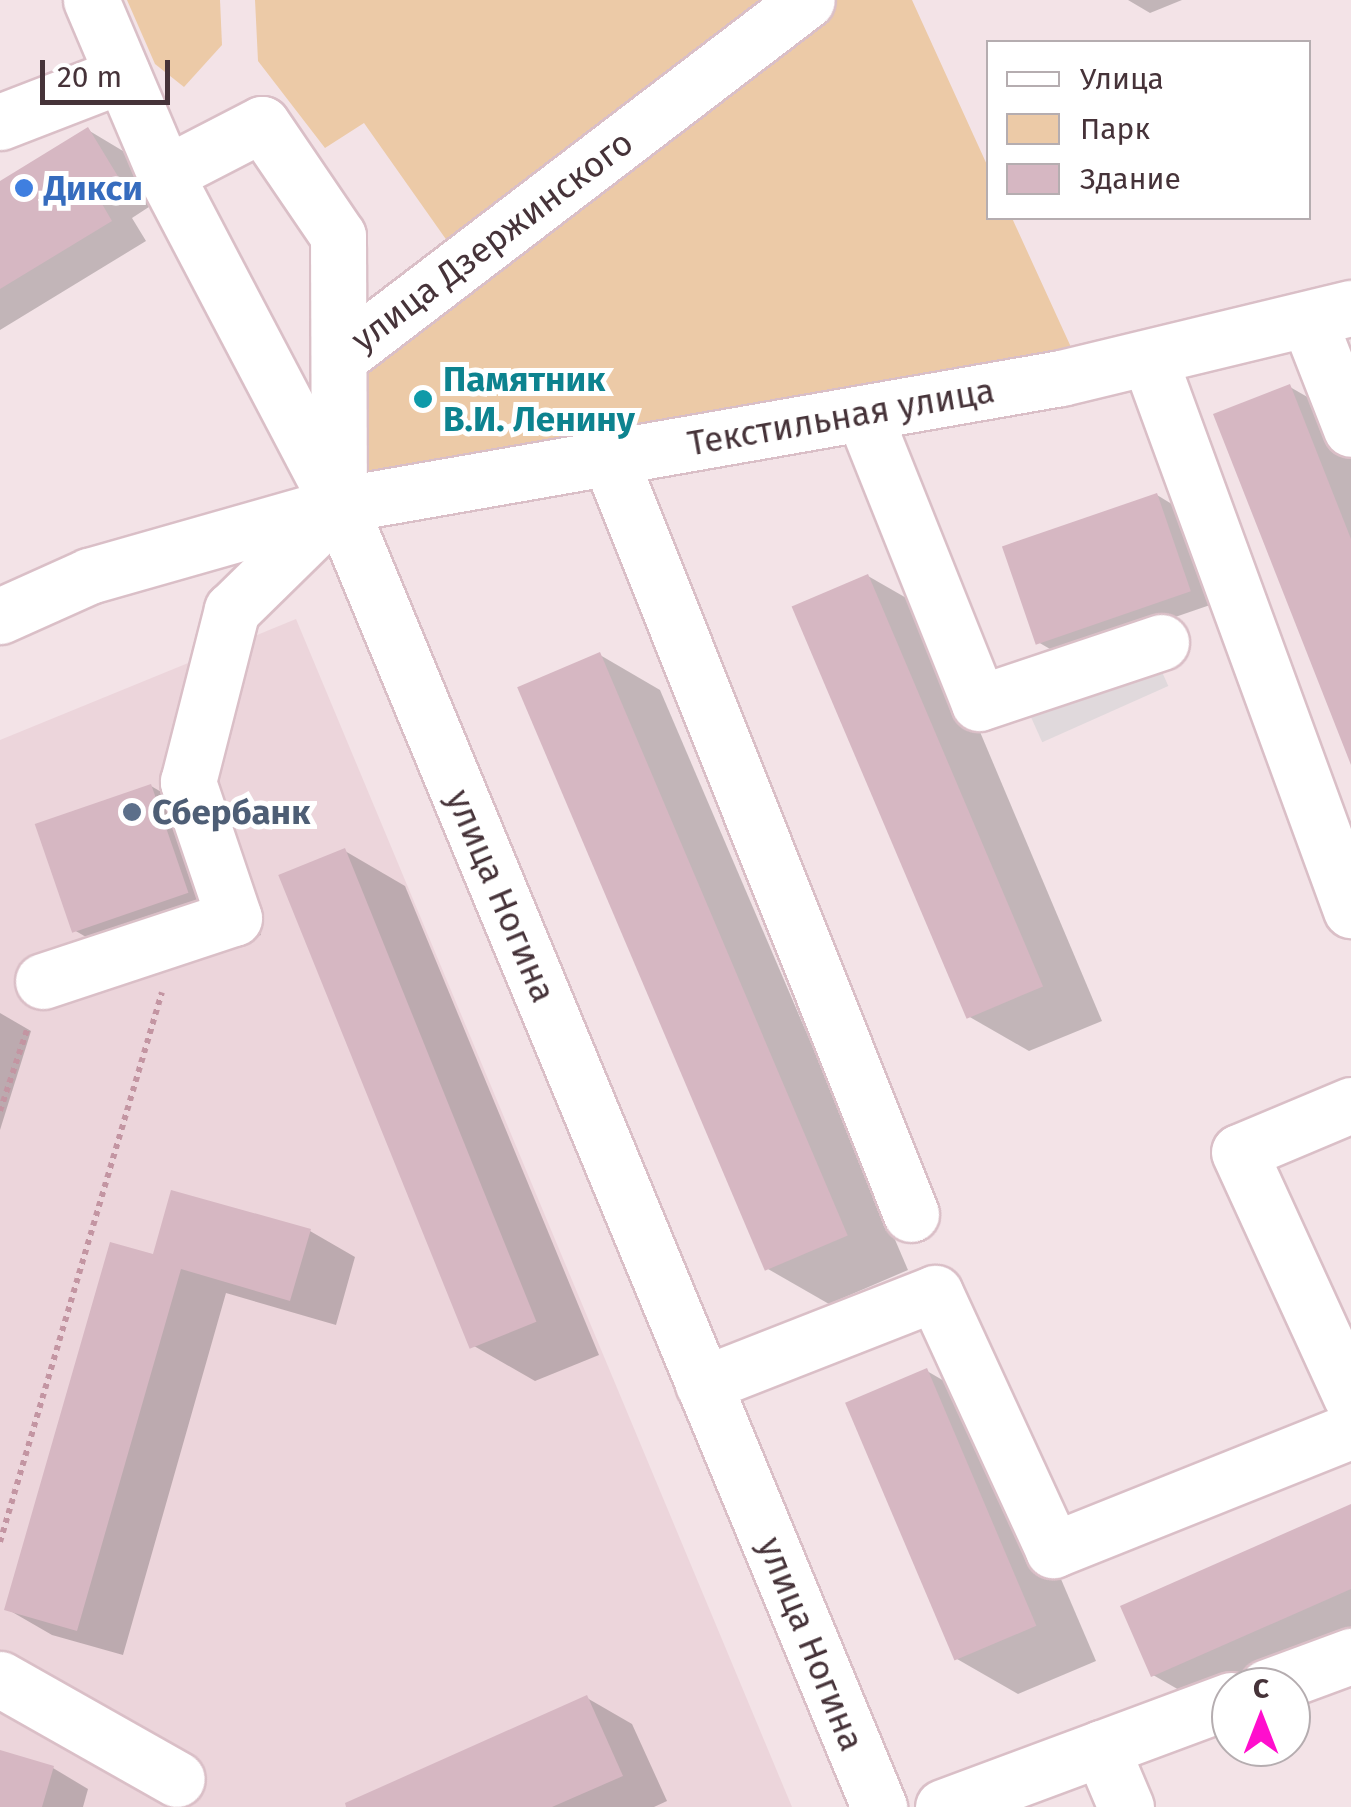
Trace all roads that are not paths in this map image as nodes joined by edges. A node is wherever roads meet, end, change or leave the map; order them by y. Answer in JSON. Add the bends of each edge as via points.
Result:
{"nodes":[{"id":1,"x":91,"y":0,"type":"edge"},
{"id":2,"x":806,"y":0,"type":"edge"},
{"id":3,"x":122,"y":75,"type":"junction"},
{"id":4,"x":0,"y":122,"type":"edge"},
{"id":5,"x":165,"y":174,"type":"junction"},
{"id":6,"x":1330,"y":314,"type":"edge"},
{"id":7,"x":341,"y":356,"type":"junction"},
{"id":8,"x":1149,"y":358,"type":"junction"},
{"id":9,"x":863,"y":413,"type":"junction"},
{"id":10,"x":1351,"y":429,"type":"edge"},
{"id":11,"x":609,"y":457,"type":"junction"},
{"id":12,"x":339,"y":505,"type":"junction"},
{"id":13,"x":0,"y":616,"type":"edge"},
{"id":14,"x":1160,"y":642,"type":"dead end"},
{"id":15,"x":1351,"y":910,"type":"edge"},
{"id":16,"x":43,"y":981,"type":"road end"},
{"id":17,"x":1351,"y":1105,"type":"edge"},
{"id":18,"x":911,"y":1214,"type":"dead end"},
{"id":19,"x":704,"y":1384,"type":"junction"},
{"id":20,"x":1351,"y":1397,"type":"edge"},
{"id":21,"x":1351,"y":1431,"type":"edge"},
{"id":22,"x":1351,"y":1656,"type":"edge"},
{"id":23,"x":1311,"y":1671,"type":"edge"},
{"id":24,"x":0,"y":1679,"type":"edge"},
{"id":25,"x":1211,"y":1707,"type":"edge"},
{"id":26,"x":1101,"y":1748,"type":"junction"},
{"id":27,"x":176,"y":1779,"type":"dead end"},
{"id":28,"x":878,"y":1807,"type":"edge"},
{"id":29,"x":943,"y":1807,"type":"edge"},
{"id":30,"x":1126,"y":1807,"type":"edge"}],
"edges":[{"from":1,"to":3,"type":"street","name":"улица Ногина"},
{"from":2,"to":7,"type":"street","name":"улица Дзержинского"},
{"from":3,"to":4,"type":"street"},
{"from":3,"to":5,"type":"street","name":"улица Ногина"},
{"from":5,"to":7,"type":"street","via":[[262,124],[338,236]]},
{"from":5,"to":12,"type":"street","name":"улица Ногина"},
{"from":6,"to":8,"type":"street","name":"Текстильная улица"},
{"from":6,"to":10,"type":"street"},
{"from":7,"to":12,"type":"street","name":"улица Дзержинского"},
{"from":8,"to":9,"type":"street","name":"Текстильная улица"},
{"from":8,"to":15,"type":"street"},
{"from":9,"to":11,"type":"street","name":"Текстильная улица"},
{"from":9,"to":14,"type":"street","via":[[979,703]]},
{"from":11,"to":12,"type":"street","name":"Текстильная улица"},
{"from":11,"to":18,"type":"street"},
{"from":12,"to":13,"type":"street","via":[[88,576]]},
{"from":12,"to":16,"type":"street","via":[[232,610],[188,782],[234,918]]},
{"from":12,"to":19,"type":"street","name":"улица Ногина"},
{"from":17,"to":20,"type":"street","via":[[1239,1152]]},
{"from":19,"to":21,"type":"street","via":[[936,1293],[1053,1550]]},
{"from":19,"to":28,"type":"street","name":"улица Ногина"},
{"from":22,"to":23,"type":"street"},
{"from":24,"to":27,"type":"street"},
{"from":25,"to":26,"type":"street"},
{"from":26,"to":29,"type":"street"},
{"from":26,"to":30,"type":"street"}]}
